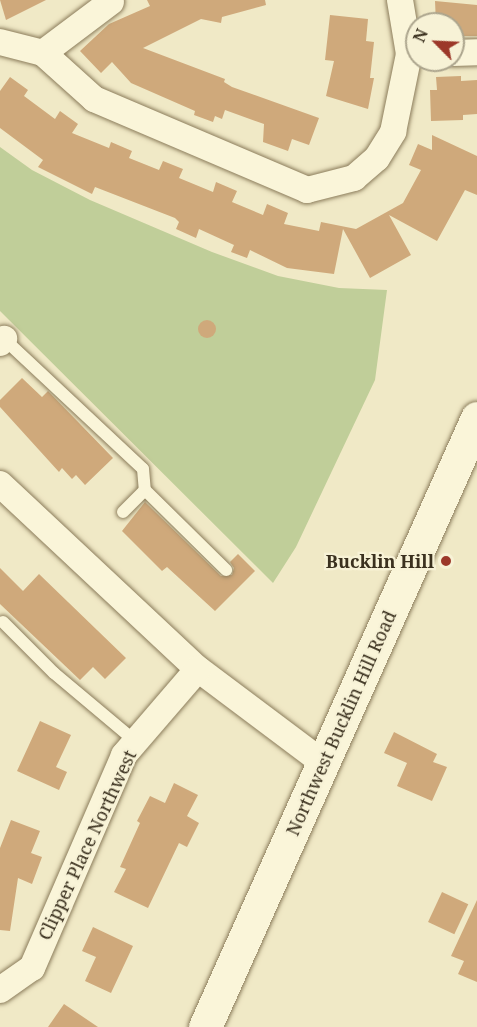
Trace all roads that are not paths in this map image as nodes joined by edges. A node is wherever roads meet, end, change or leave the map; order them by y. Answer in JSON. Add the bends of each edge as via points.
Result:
{"nodes":[{"id":1,"x":400,"y":0,"type":"edge"},
{"id":2,"x":111,"y":2,"type":"dead end"},
{"id":3,"x":405,"y":21,"type":"edge"},
{"id":4,"x":0,"y":42,"type":"edge"},
{"id":5,"x":43,"y":53,"type":"junction"},
{"id":6,"x":408,"y":72,"type":"edge"},
{"id":7,"x":1,"y":339,"type":"edge"},
{"id":8,"x":477,"y":418,"type":"edge"},
{"id":9,"x":0,"y":484,"type":"edge"},
{"id":10,"x":145,"y":490,"type":"junction"},
{"id":11,"x":123,"y":512,"type":"dead end"},
{"id":12,"x":226,"y":570,"type":"dead end"},
{"id":13,"x":3,"y":622,"type":"dead end"},
{"id":14,"x":198,"y":669,"type":"junction"},
{"id":15,"x":135,"y":741,"type":"junction"},
{"id":16,"x":323,"y":763,"type":"junction"},
{"id":17,"x":0,"y":990,"type":"edge"},
{"id":18,"x":205,"y":1027,"type":"edge"}],
"edges":[{"from":1,"to":3,"type":"street"},
{"from":2,"to":5,"type":"street"},
{"from":4,"to":5,"type":"street"},
{"from":5,"to":6,"type":"street","via":[[94,99],[308,190],[354,178],[376,158],[393,132]]},
{"from":7,"to":10,"type":"lane","via":[[143,469]]},
{"from":8,"to":16,"type":"main road","name":"Northwest Bucklin Hill Road"},
{"from":9,"to":14,"type":"street"},
{"from":10,"to":11,"type":"lane"},
{"from":10,"to":12,"type":"lane"},
{"from":13,"to":15,"type":"lane","via":[[54,673]]},
{"from":14,"to":15,"type":"street","name":"Clipper Place Northwest"},
{"from":14,"to":16,"type":"street"},
{"from":15,"to":17,"type":"street","name":"Clipper Place Northwest","via":[[124,755],[32,968]]},
{"from":16,"to":18,"type":"main road","name":"Northwest Bucklin Hill Road"}]}
